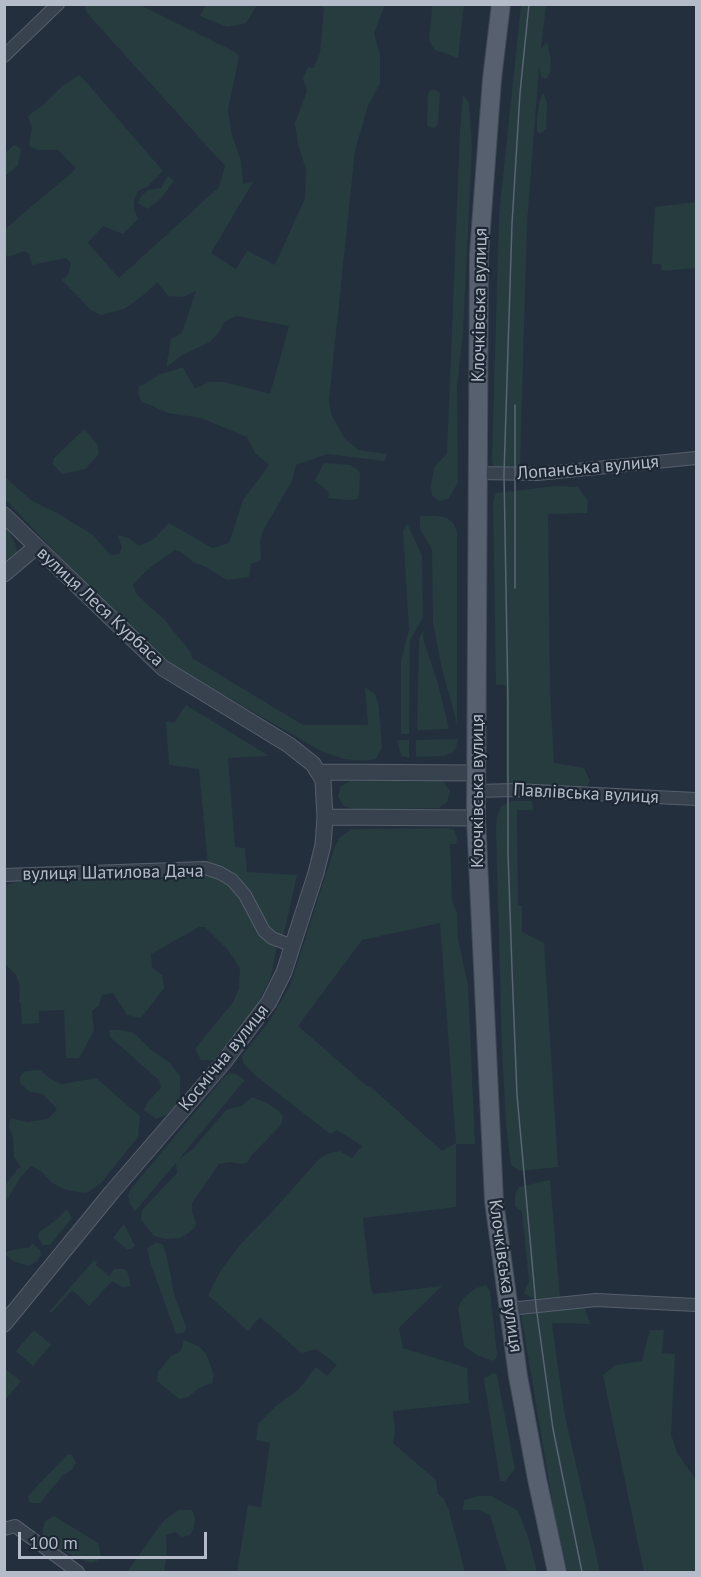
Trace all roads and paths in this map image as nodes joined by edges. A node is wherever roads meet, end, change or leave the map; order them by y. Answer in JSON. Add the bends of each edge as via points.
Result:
{"nodes":[{"id":1,"x":58,"y":4,"type":"edge"},
{"id":2,"x":501,"y":4,"type":"edge"},
{"id":3,"x":4,"y":56,"type":"edge"},
{"id":4,"x":696,"y":458,"type":"edge"},
{"id":5,"x":478,"y":473,"type":"junction"},
{"id":6,"x":4,"y":514,"type":"edge"},
{"id":7,"x":36,"y":547,"type":"junction"},
{"id":8,"x":4,"y":574,"type":"edge"},
{"id":9,"x":320,"y":772,"type":"junction"},
{"id":10,"x":476,"y":782,"type":"junction"},
{"id":11,"x":696,"y":799,"type":"edge"},
{"id":12,"x":325,"y":817,"type":"junction"},
{"id":13,"x":476,"y":818,"type":"junction"},
{"id":14,"x":4,"y":875,"type":"edge"},
{"id":15,"x":293,"y":946,"type":"junction"},
{"id":16,"x":696,"y":1305,"type":"edge"},
{"id":17,"x":509,"y":1309,"type":"junction"},
{"id":18,"x":4,"y":1324,"type":"edge"},
{"id":19,"x":4,"y":1529,"type":"edge"},
{"id":20,"x":78,"y":1572,"type":"edge"},
{"id":21,"x":556,"y":1572,"type":"edge"}],
"edges":[{"from":1,"to":3,"type":"street"},
{"from":2,"to":5,"type":"main road","name":"Клочківська вулиця","via":[[479,254]]},
{"from":4,"to":5,"type":"street","name":"Лопанська вулиця","via":[[537,474]]},
{"from":5,"to":10,"type":"main road","name":"Клочківська вулиця"},
{"from":6,"to":7,"type":"street","name":"вулиця Леся Курбаса"},
{"from":7,"to":8,"type":"street"},
{"from":7,"to":9,"type":"street","name":"вулиця Леся Курбаса","via":[[164,668],[289,745]]},
{"from":9,"to":10,"type":"street"},
{"from":9,"to":12,"type":"street","via":[[325,788]]},
{"from":10,"to":11,"type":"street","name":"Павлівська вулиця","via":[[515,790]]},
{"from":10,"to":13,"type":"main road","name":"Клочківська вулиця"},
{"from":12,"to":13,"type":"street"},
{"from":12,"to":15,"type":"street","name":"Космічна вулиця","via":[[323,845]]},
{"from":13,"to":17,"type":"main road","name":"Клочківська вулиця","via":[[494,1201]]},
{"from":14,"to":15,"type":"street","name":"вулиця Шатилова Дача","via":[[205,868],[232,880],[245,895],[264,931]]},
{"from":15,"to":18,"type":"street","name":"Космічна вулиця","via":[[277,990],[257,1020]]},
{"from":16,"to":17,"type":"street","via":[[596,1300]]},
{"from":17,"to":21,"type":"main road","name":"Клочківська вулиця"},
{"from":19,"to":20,"type":"street","via":[[15,1526]]}]}
